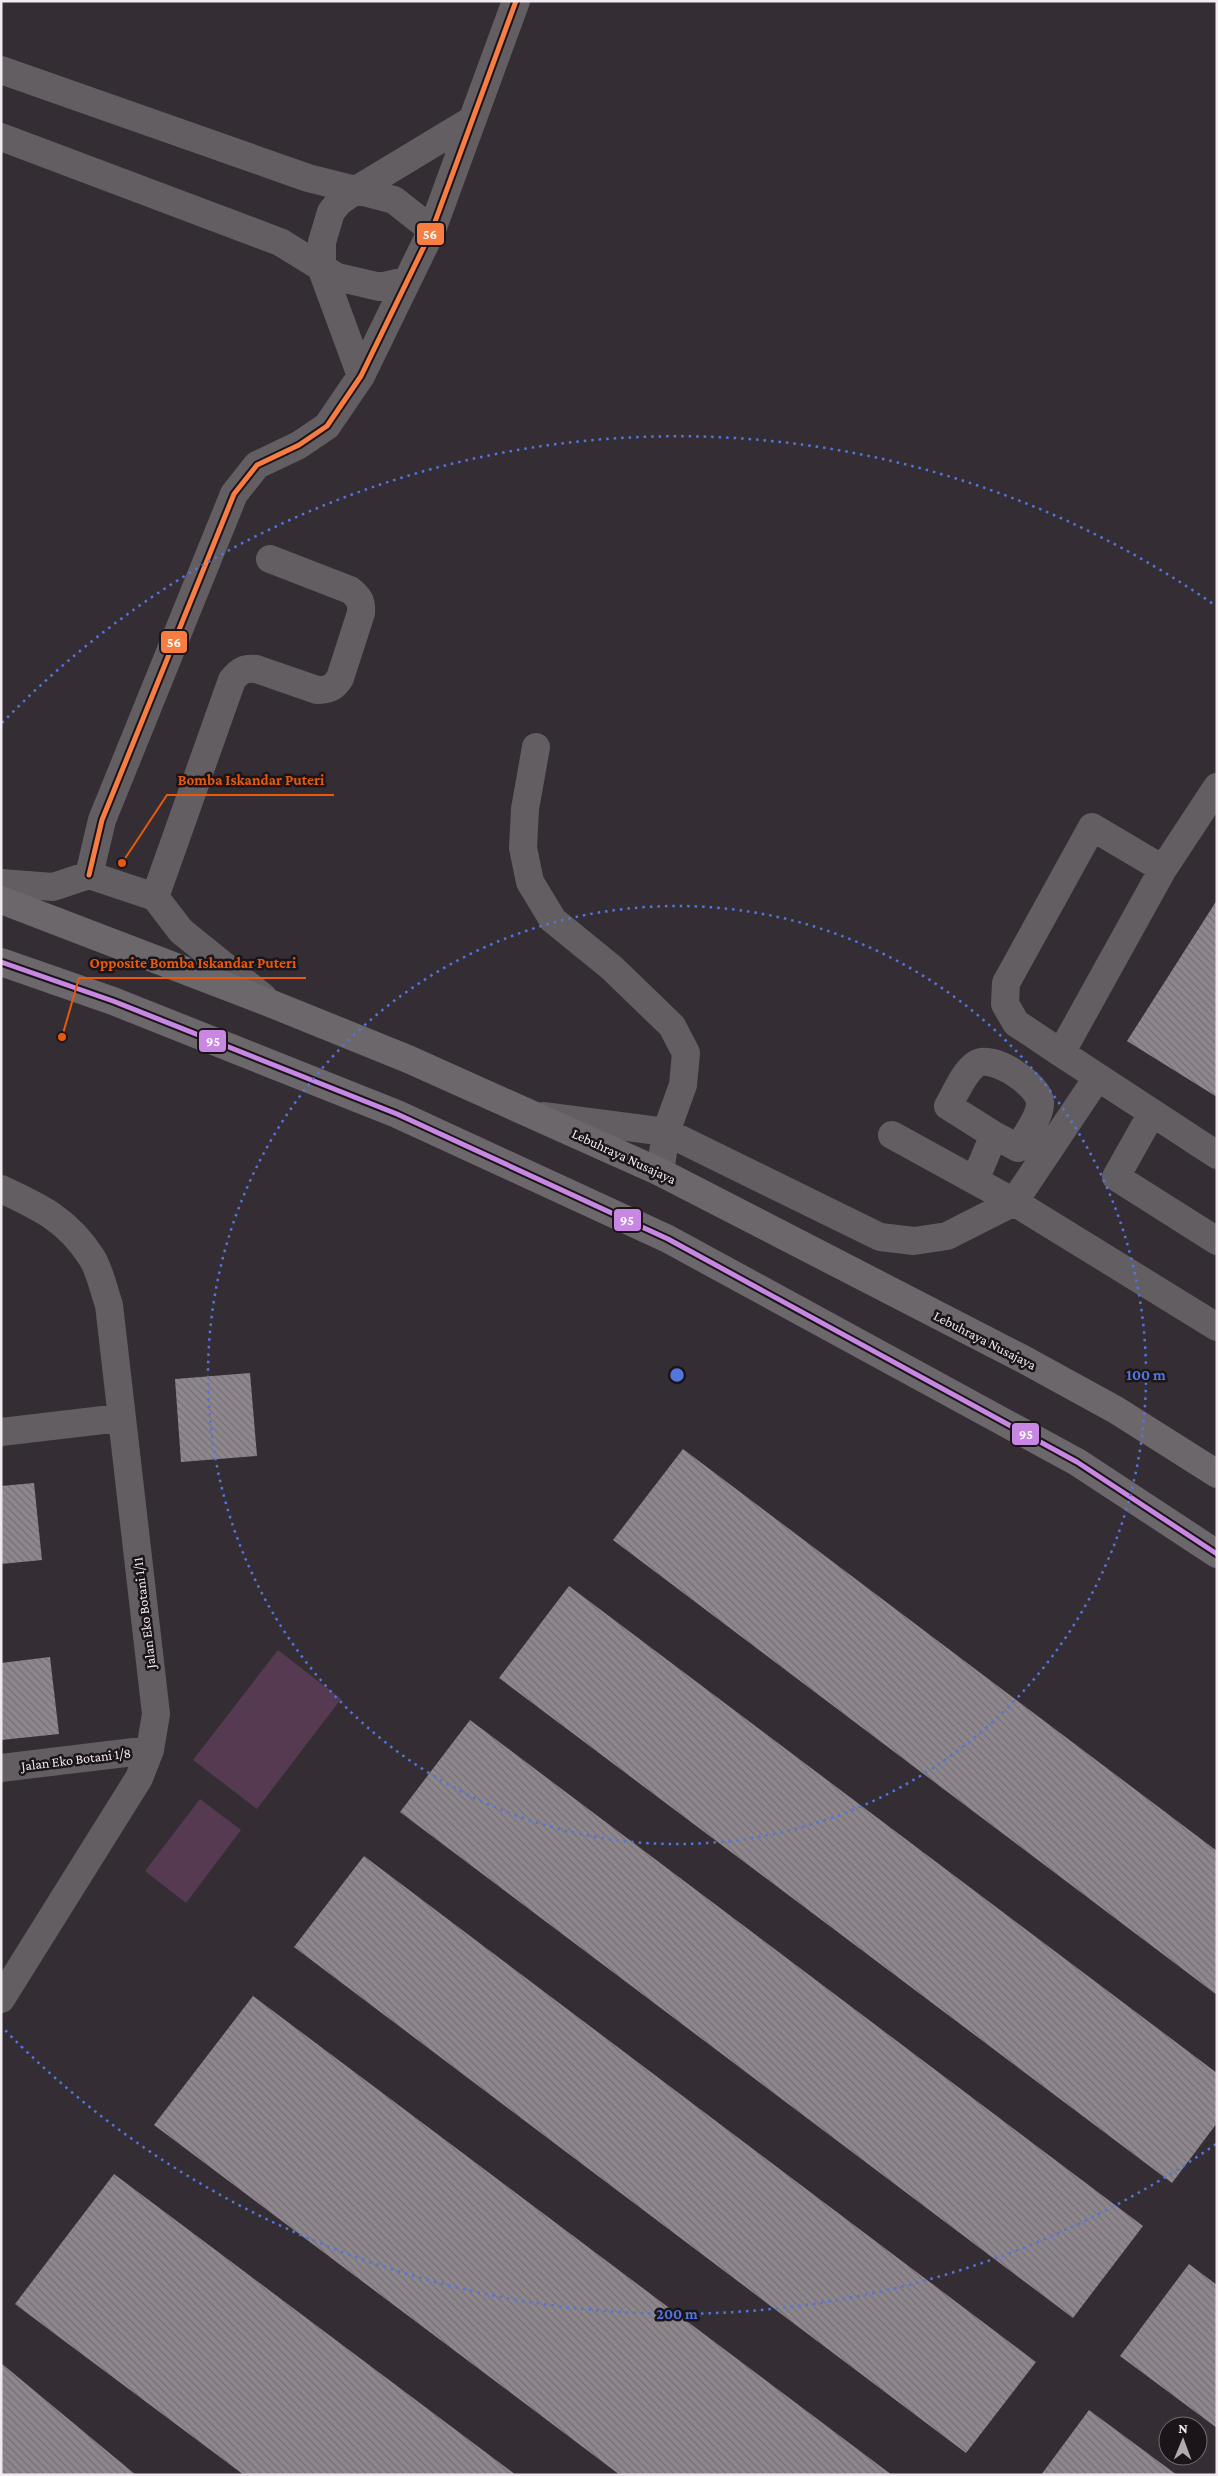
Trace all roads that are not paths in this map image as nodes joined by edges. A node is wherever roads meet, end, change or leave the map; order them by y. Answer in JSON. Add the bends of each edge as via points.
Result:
{"nodes":[{"id":1,"x":516,"y":1,"type":"edge"},
{"id":2,"x":1,"y":70,"type":"edge"},
{"id":3,"x":472,"y":120,"type":"junction"},
{"id":4,"x":1,"y":137,"type":"edge"},
{"id":5,"x":356,"y":190,"type":"junction"},
{"id":6,"x":432,"y":230,"type":"junction"},
{"id":7,"x":322,"y":270,"type":"junction"},
{"id":8,"x":406,"y":281,"type":"junction"},
{"id":9,"x":361,"y":376,"type":"junction"},
{"id":10,"x":270,"y":559,"type":"dead end"},
{"id":11,"x":536,"y":747,"type":"dead end"},
{"id":12,"x":1217,"y":787,"type":"edge"},
{"id":13,"x":1163,"y":869,"type":"junction"},
{"id":14,"x":89,"y":875,"type":"junction"},
{"id":15,"x":1,"y":883,"type":"edge"},
{"id":16,"x":155,"y":897,"type":"junction"},
{"id":17,"x":1,"y":900,"type":"edge"},
{"id":18,"x":1,"y":962,"type":"edge"},
{"id":19,"x":272,"y":1004,"type":"junction"},
{"id":20,"x":1061,"y":1053,"type":"junction"},
{"id":21,"x":1097,"y":1078,"type":"junction"},
{"id":22,"x":1152,"y":1113,"type":"junction"},
{"id":23,"x":539,"y":1116,"type":"junction"},
{"id":24,"x":666,"y":1132,"type":"junction"},
{"id":25,"x":892,"y":1135,"type":"dead end"},
{"id":26,"x":994,"y":1135,"type":"dead end"},
{"id":27,"x":1217,"y":1155,"type":"edge"},
{"id":28,"x":660,"y":1172,"type":"junction"},
{"id":29,"x":974,"y":1180,"type":"junction"},
{"id":30,"x":1,"y":1189,"type":"edge"},
{"id":31,"x":1014,"y":1202,"type":"junction"},
{"id":32,"x":1217,"y":1241,"type":"edge"},
{"id":33,"x":1217,"y":1327,"type":"edge"},
{"id":34,"x":120,"y":1418,"type":"junction"},
{"id":35,"x":1,"y":1432,"type":"edge"},
{"id":36,"x":1217,"y":1474,"type":"edge"},
{"id":37,"x":1217,"y":1554,"type":"edge"},
{"id":38,"x":150,"y":1750,"type":"junction"},
{"id":39,"x":1,"y":1768,"type":"edge"},
{"id":40,"x":1,"y":1999,"type":"edge"}],
"edges":[{"from":1,"to":3,"type":"street"},
{"from":2,"to":5,"type":"street","via":[[308,178]]},
{"from":3,"to":5,"type":"street"},
{"from":3,"to":6,"type":"street"},
{"from":4,"to":7,"type":"street","via":[[280,242]]},
{"from":5,"to":6,"type":"street","via":[[394,200]]},
{"from":5,"to":7,"type":"street","via":[[331,212],[322,242]]},
{"from":6,"to":8,"type":"street"},
{"from":7,"to":8,"type":"street","via":[[380,287]]},
{"from":7,"to":9,"type":"street"},
{"from":8,"to":9,"type":"street"},
{"from":9,"to":14,"type":"street","via":[[327,426],[300,445],[257,465],[234,494],[102,820]]},
{"from":10,"to":16,"type":"street","via":[[358,596],[362,604],[361,613],[340,678],[335,686],[317,690],[256,668],[238,672],[232,680]]},
{"from":11,"to":24,"type":"street","via":[[525,809],[523,848],[530,882],[553,920],[612,968],[672,1026],[686,1053],[683,1085]]},
{"from":12,"to":13,"type":"street"},
{"from":13,"to":20,"type":"street"},
{"from":13,"to":20,"type":"street","via":[[1092,827],[1006,983],[1005,1004],[1016,1023]]},
{"from":14,"to":15,"type":"street","via":[[53,887]]},
{"from":14,"to":16,"type":"street"},
{"from":16,"to":19,"type":"street","via":[[181,931]]},
{"from":17,"to":19,"type":"main road","name":"Lebuhraya Nusajaya"},
{"from":18,"to":37,"type":"main road","via":[[113,1001],[398,1114],[668,1239],[1077,1462]]},
{"from":19,"to":23,"type":"main road","name":"Lebuhraya Nusajaya"},
{"from":20,"to":21,"type":"street"},
{"from":21,"to":22,"type":"street"},
{"from":21,"to":31,"type":"street"},
{"from":22,"to":27,"type":"street"},
{"from":22,"to":32,"type":"street","via":[[1116,1177]]},
{"from":23,"to":24,"type":"street"},
{"from":23,"to":28,"type":"main road","name":"Lebuhraya Nusajaya"},
{"from":24,"to":28,"type":"street"},
{"from":24,"to":31,"type":"street","via":[[880,1237],[914,1241],[947,1236]]},
{"from":25,"to":29,"type":"street"},
{"from":26,"to":29,"type":"street"},
{"from":28,"to":36,"type":"main road","name":"Lebuhraya Nusajaya","via":[[1023,1359],[1116,1410]]},
{"from":29,"to":31,"type":"street"},
{"from":30,"to":34,"type":"street","name":"Jalan Eko Botani 1/11","via":[[44,1209],[66,1227],[92,1259],[109,1305]]},
{"from":31,"to":33,"type":"street"},
{"from":34,"to":35,"type":"street"},
{"from":34,"to":38,"type":"street","name":"Jalan Eko Botani 1/11","via":[[156,1714]]},
{"from":38,"to":39,"type":"street","name":"Jalan Eko Botani 1/8"},
{"from":38,"to":40,"type":"street","name":"Jalan Eko Botani 1/11","via":[[139,1778]]}]}
